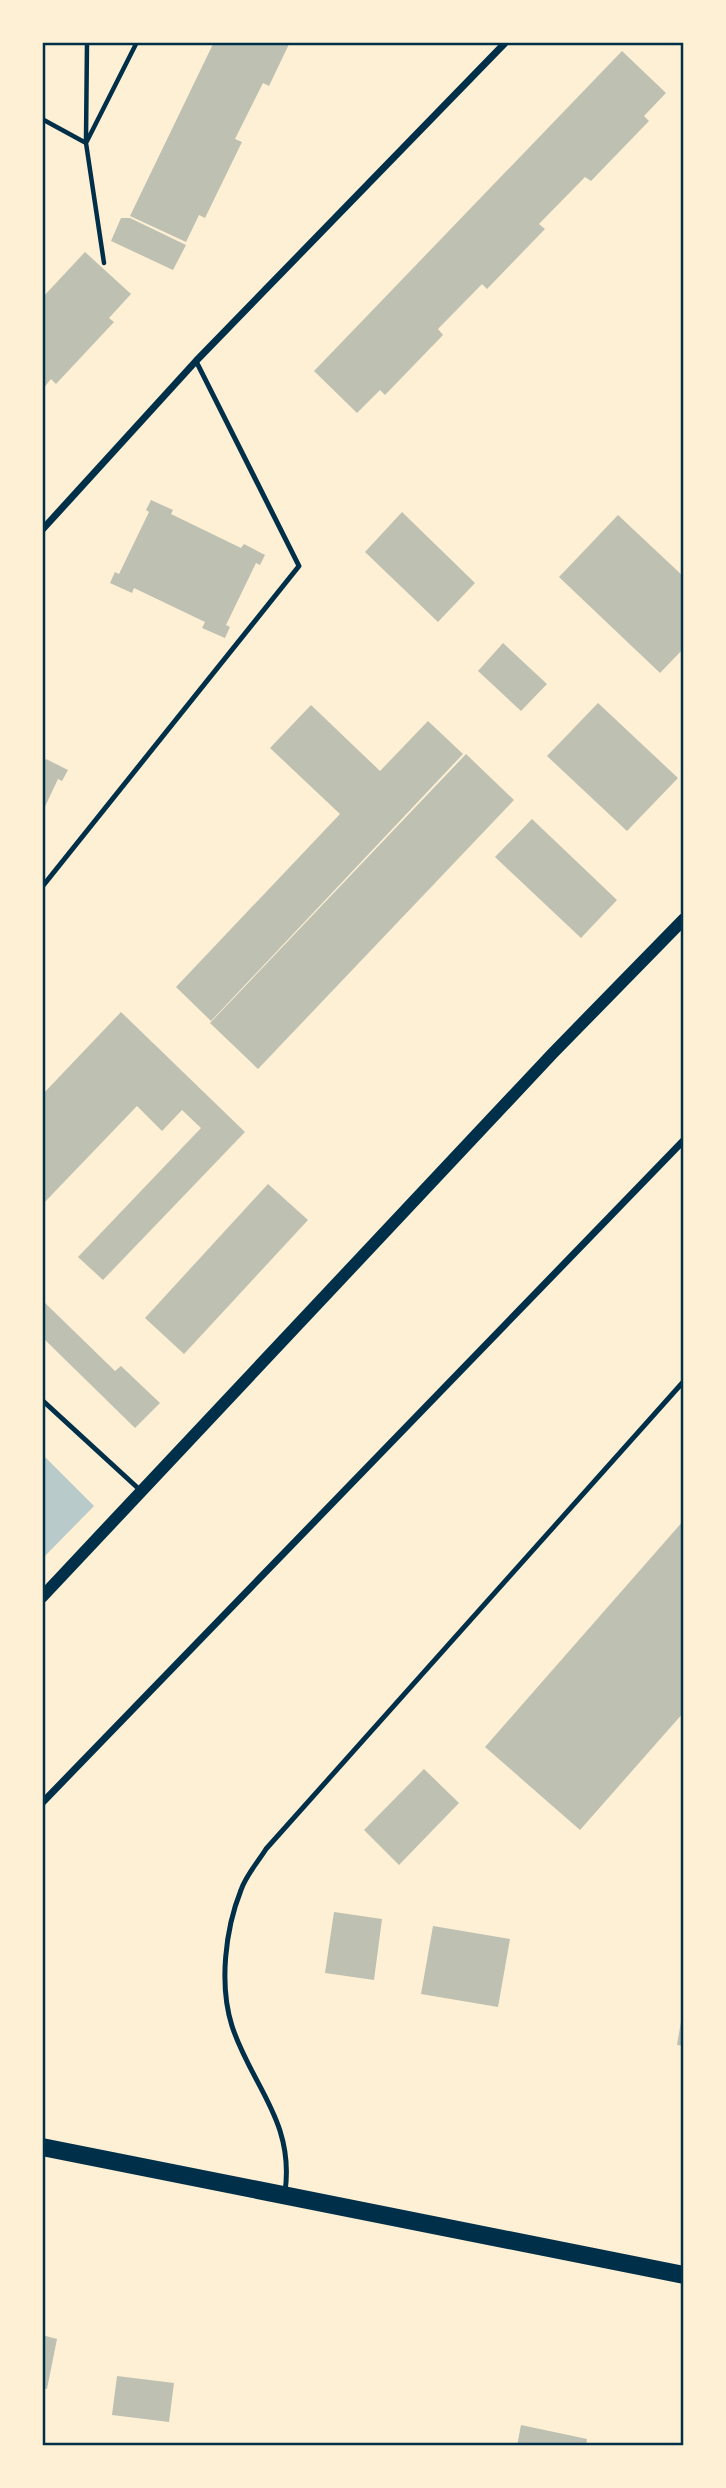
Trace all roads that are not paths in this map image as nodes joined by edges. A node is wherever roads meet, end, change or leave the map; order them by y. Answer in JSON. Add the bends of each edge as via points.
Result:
{"nodes":[{"id":1,"x":506,"y":42,"type":"edge"},
{"id":2,"x":196,"y":361,"type":"junction"},
{"id":3,"x":42,"y":530,"type":"edge"},
{"id":4,"x":42,"y":887,"type":"edge"},
{"id":5,"x":684,"y":919,"type":"edge"},
{"id":6,"x":684,"y":1140,"type":"edge"},
{"id":7,"x":684,"y":1381,"type":"edge"},
{"id":8,"x":42,"y":1400,"type":"edge"},
{"id":9,"x":141,"y":1492,"type":"junction"},
{"id":10,"x":42,"y":1597,"type":"edge"},
{"id":11,"x":42,"y":1803,"type":"edge"},
{"id":12,"x":42,"y":2147,"type":"edge"},
{"id":13,"x":285,"y":2197,"type":"junction"},
{"id":14,"x":684,"y":2275,"type":"edge"}],
"edges":[{"from":1,"to":2,"type":"street"},
{"from":2,"to":3,"type":"street"},
{"from":2,"to":4,"type":"lane","via":[[299,566]]},
{"from":5,"to":9,"type":"street"},
{"from":6,"to":11,"type":"street"},
{"from":7,"to":13,"type":"lane","via":[[266,1849],[241,1888],[232,1918],[225,1993],[232,2027],[281,2132]]},
{"from":8,"to":9,"type":"lane"},
{"from":9,"to":10,"type":"street"},
{"from":12,"to":13,"type":"main road"},
{"from":13,"to":14,"type":"main road"}]}
